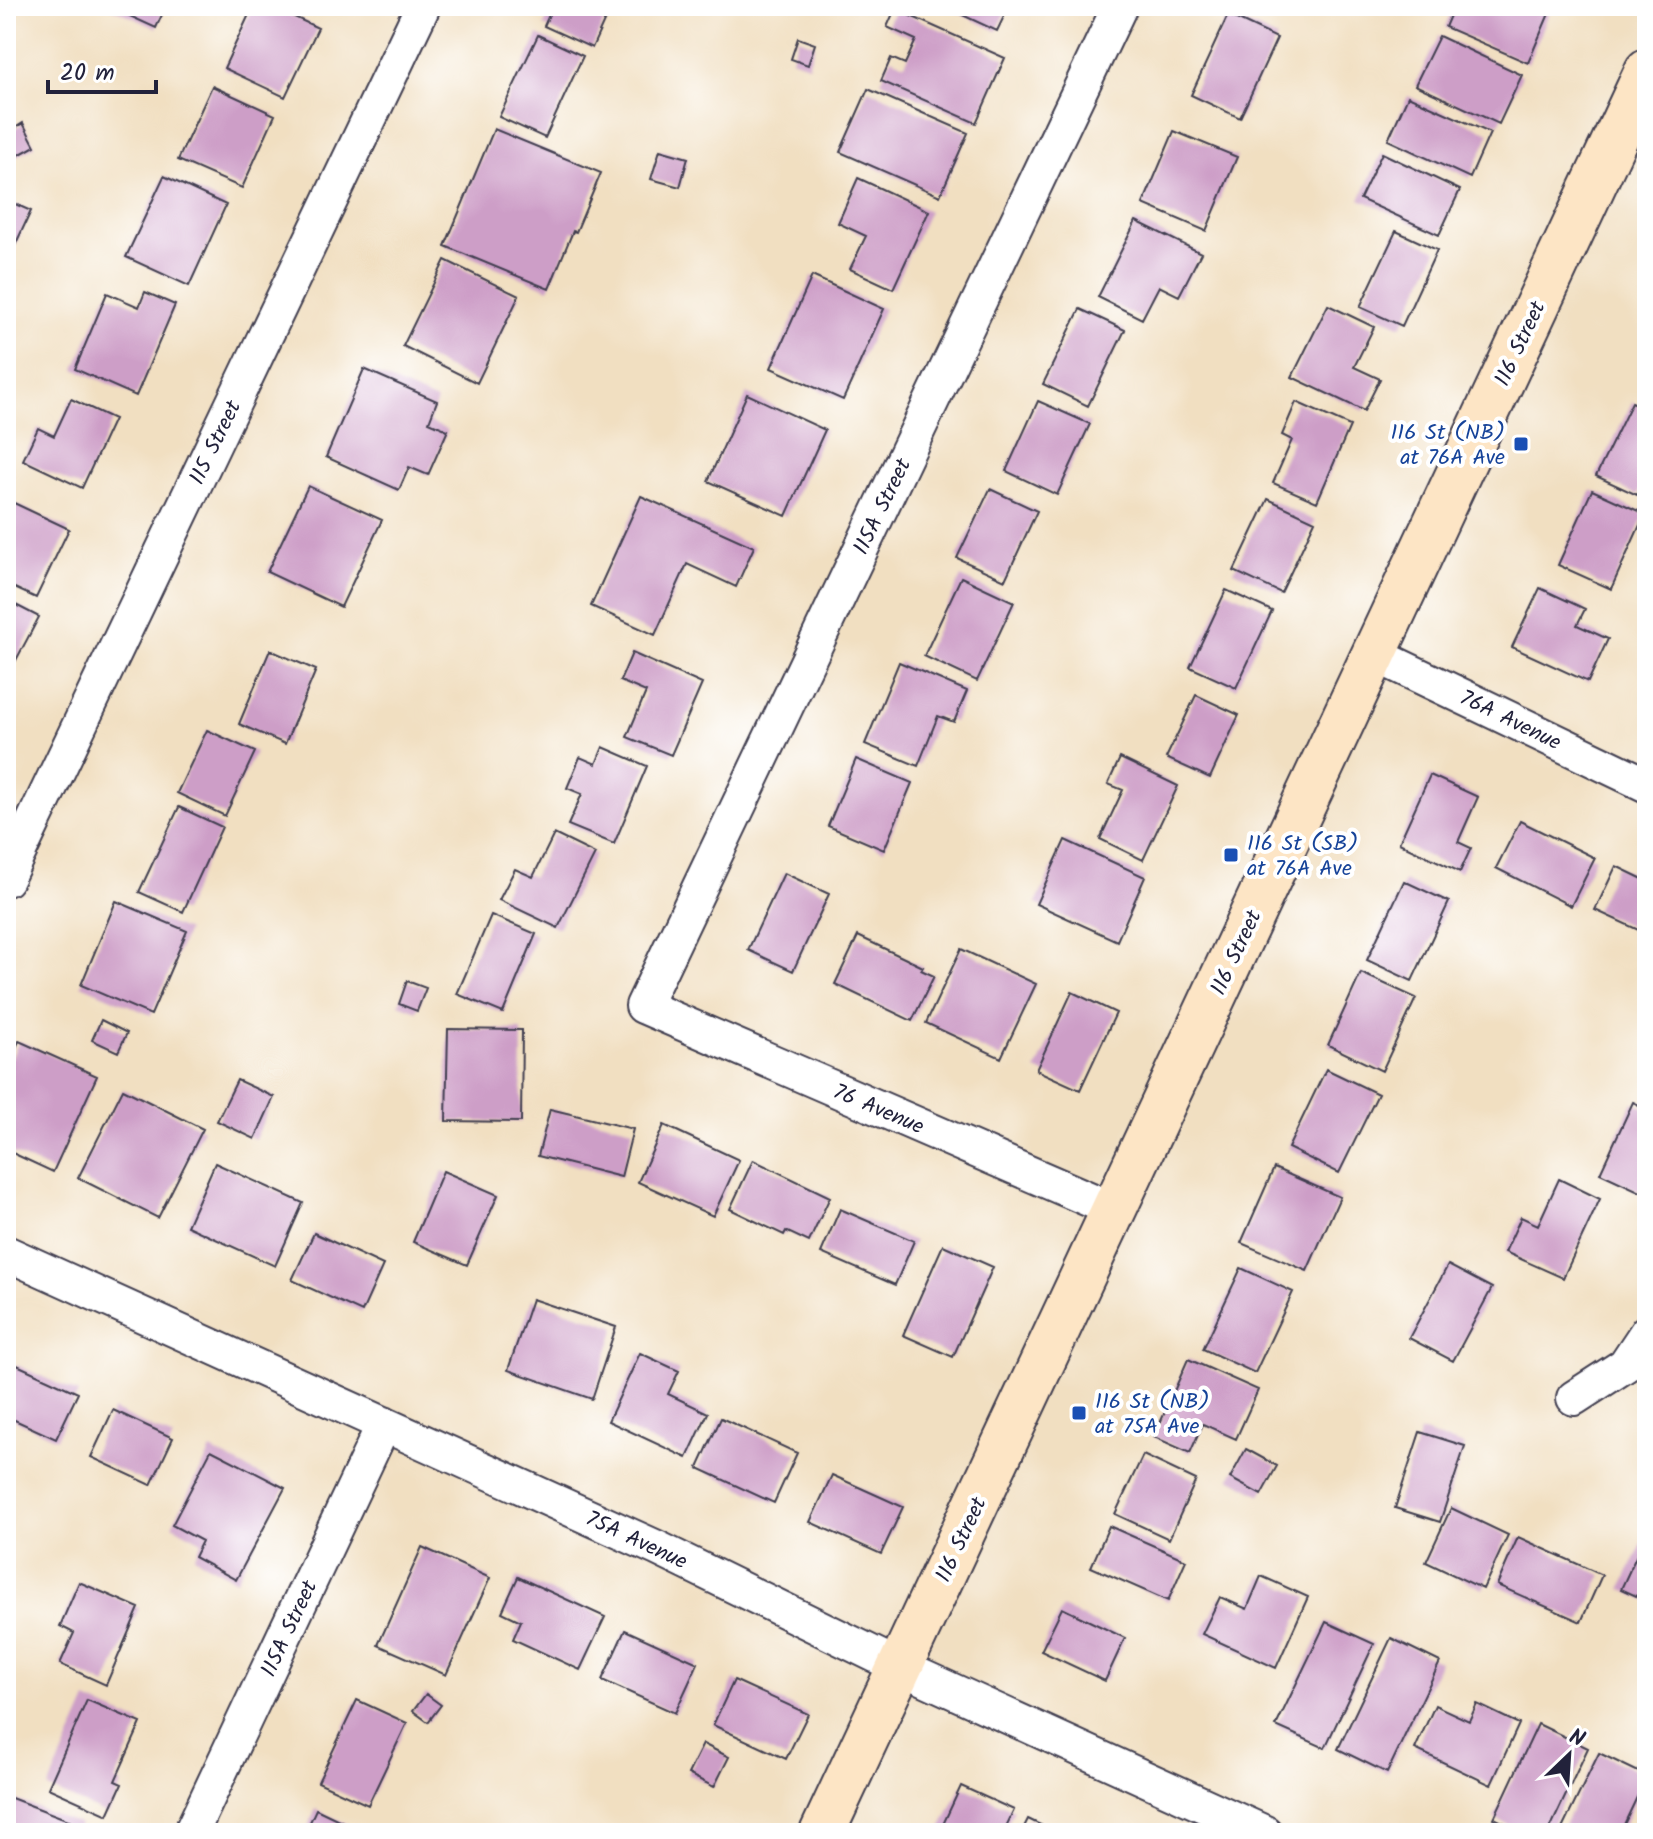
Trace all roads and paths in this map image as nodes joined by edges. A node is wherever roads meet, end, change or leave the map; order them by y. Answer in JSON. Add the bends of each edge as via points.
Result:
{"nodes":[{"id":1,"x":423,"y":6,"type":"edge"},
{"id":2,"x":1120,"y":6,"type":"edge"},
{"id":3,"x":1647,"y":71,"type":"edge"},
{"id":4,"x":1374,"y":654,"type":"junction"},
{"id":5,"x":1647,"y":785,"type":"edge"},
{"id":6,"x":6,"y":879,"type":"edge"},
{"id":7,"x":643,"y":1006,"type":"joint"},
{"id":8,"x":1114,"y":1210,"type":"junction"},
{"id":9,"x":6,"y":1253,"type":"edge"},
{"id":10,"x":1647,"y":1332,"type":"edge"},
{"id":11,"x":1574,"y":1398,"type":"dead end"},
{"id":12,"x":384,"y":1424,"type":"junction"},
{"id":13,"x":900,"y":1667,"type":"junction"},
{"id":14,"x":191,"y":1833,"type":"edge"},
{"id":15,"x":822,"y":1833,"type":"edge"},
{"id":16,"x":1265,"y":1833,"type":"edge"}],
"edges":[{"from":1,"to":6,"type":"street","name":"115 Street"},
{"from":2,"to":7,"type":"street","name":"115A Street"},
{"from":3,"to":4,"type":"street","name":"116 Street"},
{"from":4,"to":5,"type":"street","name":"76A Avenue"},
{"from":4,"to":8,"type":"street","name":"116 Street"},
{"from":7,"to":8,"type":"street","name":"76 Avenue"},
{"from":8,"to":13,"type":"street","name":"116 Street"},
{"from":9,"to":12,"type":"street","name":"75A Avenue"},
{"from":10,"to":11,"type":"street","via":[[1625,1365]]},
{"from":12,"to":13,"type":"street","name":"75A Avenue","via":[[657,1548]]},
{"from":12,"to":14,"type":"street","name":"115A Street"},
{"from":13,"to":15,"type":"street","name":"116 Street"},
{"from":13,"to":16,"type":"street","name":"75A Avenue"}]}
